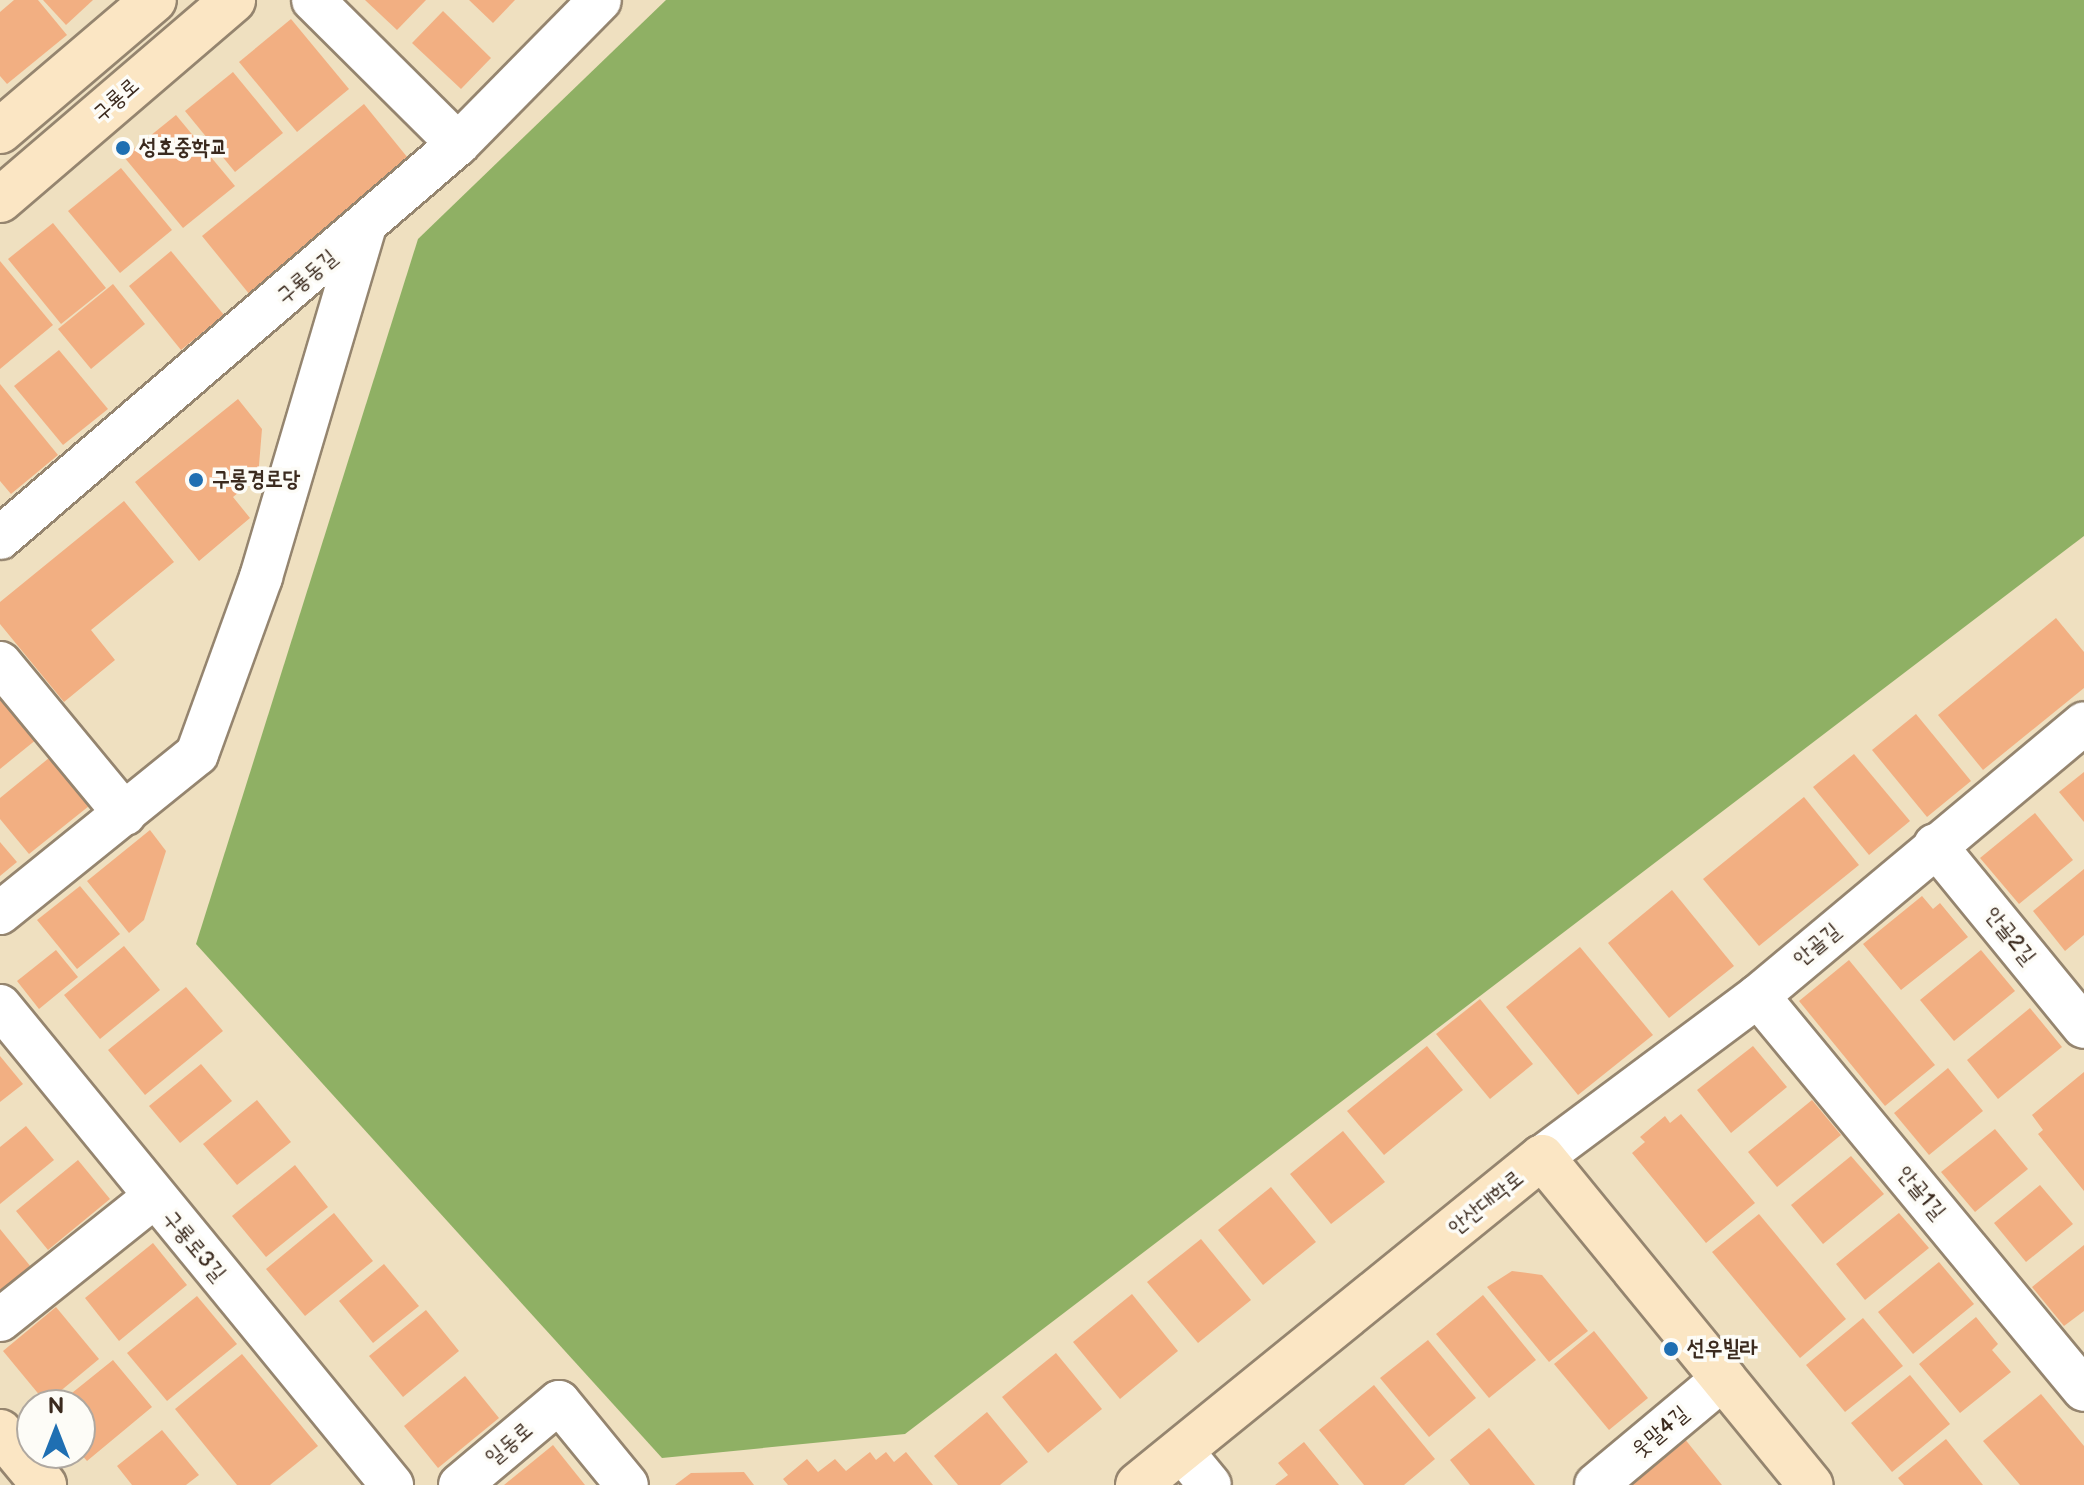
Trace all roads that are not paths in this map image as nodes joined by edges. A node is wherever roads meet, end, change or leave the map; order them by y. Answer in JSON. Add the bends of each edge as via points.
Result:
{"nodes":[{"id":1,"x":154,"y":0,"type":"edge"},
{"id":2,"x":233,"y":0,"type":"edge"},
{"id":3,"x":313,"y":0,"type":"edge"},
{"id":4,"x":600,"y":0,"type":"edge"},
{"id":5,"x":0,"y":131,"type":"edge"},
{"id":6,"x":458,"y":144,"type":"junction"},
{"id":7,"x":0,"y":200,"type":"edge"},
{"id":8,"x":364,"y":229,"type":"junction"},
{"id":9,"x":0,"y":538,"type":"edge"},
{"id":10,"x":0,"y":663,"type":"edge"},
{"id":11,"x":2084,"y":723,"type":"edge"},
{"id":12,"x":125,"y":814,"type":"junction"},
{"id":13,"x":1935,"y":845,"type":"junction"},
{"id":14,"x":0,"y":913,"type":"edge"},
{"id":15,"x":1758,"y":996,"type":"junction"},
{"id":16,"x":0,"y":1006,"type":"edge"},
{"id":17,"x":2084,"y":1027,"type":"edge"},
{"id":18,"x":1542,"y":1157,"type":"junction"},
{"id":19,"x":154,"y":1197,"type":"junction"},
{"id":20,"x":0,"y":1320,"type":"edge"},
{"id":21,"x":1724,"y":1378,"type":"junction"},
{"id":22,"x":2084,"y":1390,"type":"edge"},
{"id":23,"x":0,"y":1432,"type":"edge"},
{"id":24,"x":1181,"y":1450,"type":"junction"},
{"id":25,"x":44,"y":1485,"type":"edge"},
{"id":26,"x":392,"y":1485,"type":"edge"},
{"id":27,"x":460,"y":1485,"type":"edge"},
{"id":28,"x":627,"y":1485,"type":"edge"},
{"id":29,"x":1138,"y":1485,"type":"edge"},
{"id":30,"x":1210,"y":1485,"type":"edge"},
{"id":31,"x":1596,"y":1485,"type":"edge"},
{"id":32,"x":1810,"y":1485,"type":"edge"}],
"edges":[{"from":1,"to":5,"type":"street"},
{"from":2,"to":7,"type":"street","name":"구룡로"},
{"from":3,"to":6,"type":"street"},
{"from":4,"to":6,"type":"street","name":"구룡동길"},
{"from":6,"to":8,"type":"street","name":"구룡동길"},
{"from":8,"to":9,"type":"street","name":"구룡동길"},
{"from":8,"to":12,"type":"street","via":[[261,577],[197,754]]},
{"from":10,"to":12,"type":"street"},
{"from":11,"to":13,"type":"street","name":"안골길"},
{"from":12,"to":14,"type":"street"},
{"from":13,"to":15,"type":"street","name":"안골길"},
{"from":13,"to":17,"type":"street","name":"안골2길"},
{"from":15,"to":18,"type":"street","name":"안골길"},
{"from":15,"to":22,"type":"street","name":"안골1길"},
{"from":16,"to":19,"type":"street","name":"구룡로3길"},
{"from":18,"to":21,"type":"street","name":"안산대학로"},
{"from":18,"to":24,"type":"street","name":"안산대학로"},
{"from":19,"to":20,"type":"street"},
{"from":19,"to":26,"type":"street","name":"구룡로3길"},
{"from":21,"to":31,"type":"street","name":"웃말4길"},
{"from":21,"to":32,"type":"street","name":"안산대학로"},
{"from":23,"to":25,"type":"street"},
{"from":24,"to":29,"type":"street","name":"안산대학로"},
{"from":24,"to":30,"type":"street"},
{"from":27,"to":28,"type":"street","name":"일동로","via":[[559,1402]]}]}
